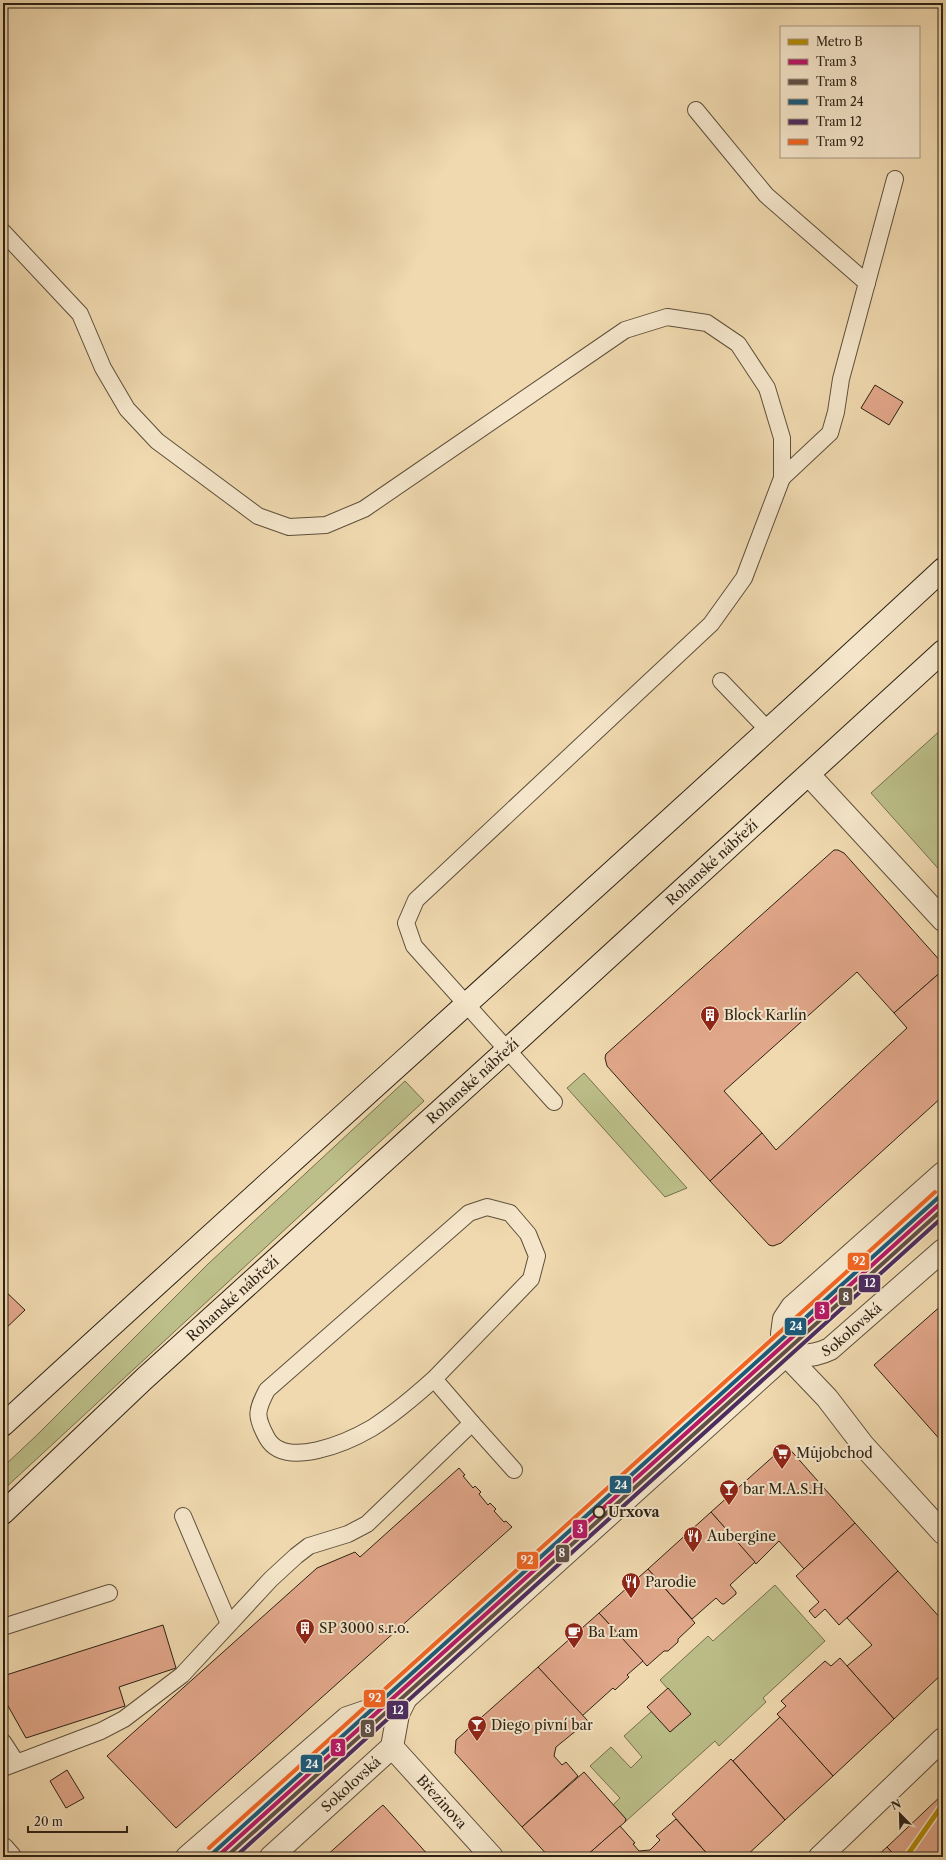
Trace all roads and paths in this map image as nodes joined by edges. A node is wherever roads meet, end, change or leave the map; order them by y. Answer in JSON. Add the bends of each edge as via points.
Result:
{"nodes":[{"id":1,"x":696,"y":110,"type":"dead end"},
{"id":2,"x":895,"y":179,"type":"dead end"},
{"id":3,"x":3,"y":232,"type":"edge"},
{"id":4,"x":867,"y":283,"type":"junction"},
{"id":5,"x":782,"y":478,"type":"junction"},
{"id":6,"x":943,"y":569,"type":"edge"},
{"id":7,"x":943,"y":651,"type":"edge"},
{"id":8,"x":721,"y":681,"type":"dead end"},
{"id":9,"x":769,"y":731,"type":"junction"},
{"id":10,"x":809,"y":775,"type":"junction"},
{"id":11,"x":943,"y":920,"type":"edge"},
{"id":12,"x":467,"y":1006,"type":"junction"},
{"id":13,"x":508,"y":1050,"type":"junction"},
{"id":14,"x":554,"y":1102,"type":"dead end"},
{"id":15,"x":943,"y":1174,"type":"edge"},
{"id":16,"x":943,"y":1250,"type":"edge"},
{"id":17,"x":786,"y":1355,"type":"junction"},
{"id":18,"x":434,"y":1379,"type":"junction"},
{"id":19,"x":472,"y":1423,"type":"junction"},
{"id":20,"x":3,"y":1425,"type":"edge"},
{"id":21,"x":514,"y":1470,"type":"dead end"},
{"id":22,"x":3,"y":1513,"type":"edge"},
{"id":23,"x":183,"y":1516,"type":"dead end"},
{"id":24,"x":943,"y":1533,"type":"edge"},
{"id":25,"x":109,"y":1593,"type":"dead end"},
{"id":26,"x":229,"y":1624,"type":"junction"},
{"id":27,"x":3,"y":1627,"type":"edge"},
{"id":28,"x":406,"y":1698,"type":"junction"},
{"id":29,"x":943,"y":1739,"type":"edge"},
{"id":30,"x":3,"y":1742,"type":"edge"},
{"id":31,"x":392,"y":1748,"type":"junction"},
{"id":32,"x":9,"y":1765,"type":"edge"},
{"id":33,"x":3,"y":1849,"type":"edge"},
{"id":34,"x":10,"y":1857,"type":"edge"},
{"id":35,"x":187,"y":1857,"type":"edge"},
{"id":36,"x":271,"y":1857,"type":"edge"},
{"id":37,"x":492,"y":1857,"type":"edge"},
{"id":38,"x":820,"y":1857,"type":"edge"}],
"edges":[{"from":1,"to":4,"type":"lane","via":[[766,195]]},
{"from":2,"to":4,"type":"lane"},
{"from":3,"to":5,"type":"lane","via":[[80,314],[103,368],[127,409],[157,441],[258,516],[289,527],[326,525],[364,509],[625,330],[667,317],[707,323],[738,344],[767,388],[782,438]]},
{"from":4,"to":5,"type":"lane","via":[[841,379],[830,433]]},
{"from":5,"to":12,"type":"lane","via":[[744,578],[711,624],[416,900],[406,923],[414,946]]},
{"from":6,"to":9,"type":"main road"},
{"from":7,"to":10,"type":"main road","name":"Rohanské nábřeží"},
{"from":8,"to":9,"type":"lane"},
{"from":9,"to":12,"type":"main road"},
{"from":10,"to":11,"type":"main road"},
{"from":10,"to":13,"type":"main road","name":"Rohanské nábřeží"},
{"from":12,"to":13,"type":"lane"},
{"from":12,"to":20,"type":"main road"},
{"from":13,"to":14,"type":"lane"},
{"from":13,"to":22,"type":"main road","name":"Rohanské nábřeží","via":[[144,1379]]},
{"from":15,"to":17,"type":"main road","via":[[792,1307],[784,1319],[783,1326]]},
{"from":16,"to":17,"type":"main road","name":"Sokolovská","via":[[830,1349],[812,1356]]},
{"from":17,"to":24,"type":"main road","via":[[827,1398],[863,1445]]},
{"from":17,"to":28,"type":"main road","name":"Sokolovská"},
{"from":18,"to":18,"type":"lane","via":[[399,1409],[370,1429],[308,1453],[285,1452],[271,1445],[261,1426],[258,1408],[267,1390],[469,1213],[487,1207],[510,1213],[528,1234],[537,1256],[531,1279]]},
{"from":18,"to":19,"type":"lane"},
{"from":19,"to":21,"type":"lane"},
{"from":19,"to":26,"type":"lane","via":[[367,1524],[348,1534],[309,1546],[271,1580]]},
{"from":23,"to":26,"type":"lane"},
{"from":25,"to":27,"type":"lane"},
{"from":26,"to":32,"type":"lane","via":[[182,1675],[124,1719],[101,1731]]},
{"from":28,"to":31,"type":"main road","name":"Sokolovská","via":[[398,1714]]},
{"from":28,"to":35,"type":"main road","name":"Sokolovská","via":[[346,1718]]},
{"from":29,"to":38,"type":"main road"},
{"from":30,"to":32,"type":"lane"},
{"from":31,"to":36,"type":"main road","name":"Sokolovská"},
{"from":31,"to":37,"type":"main road","name":"Březinova"},
{"from":33,"to":34,"type":"main road"}]}
